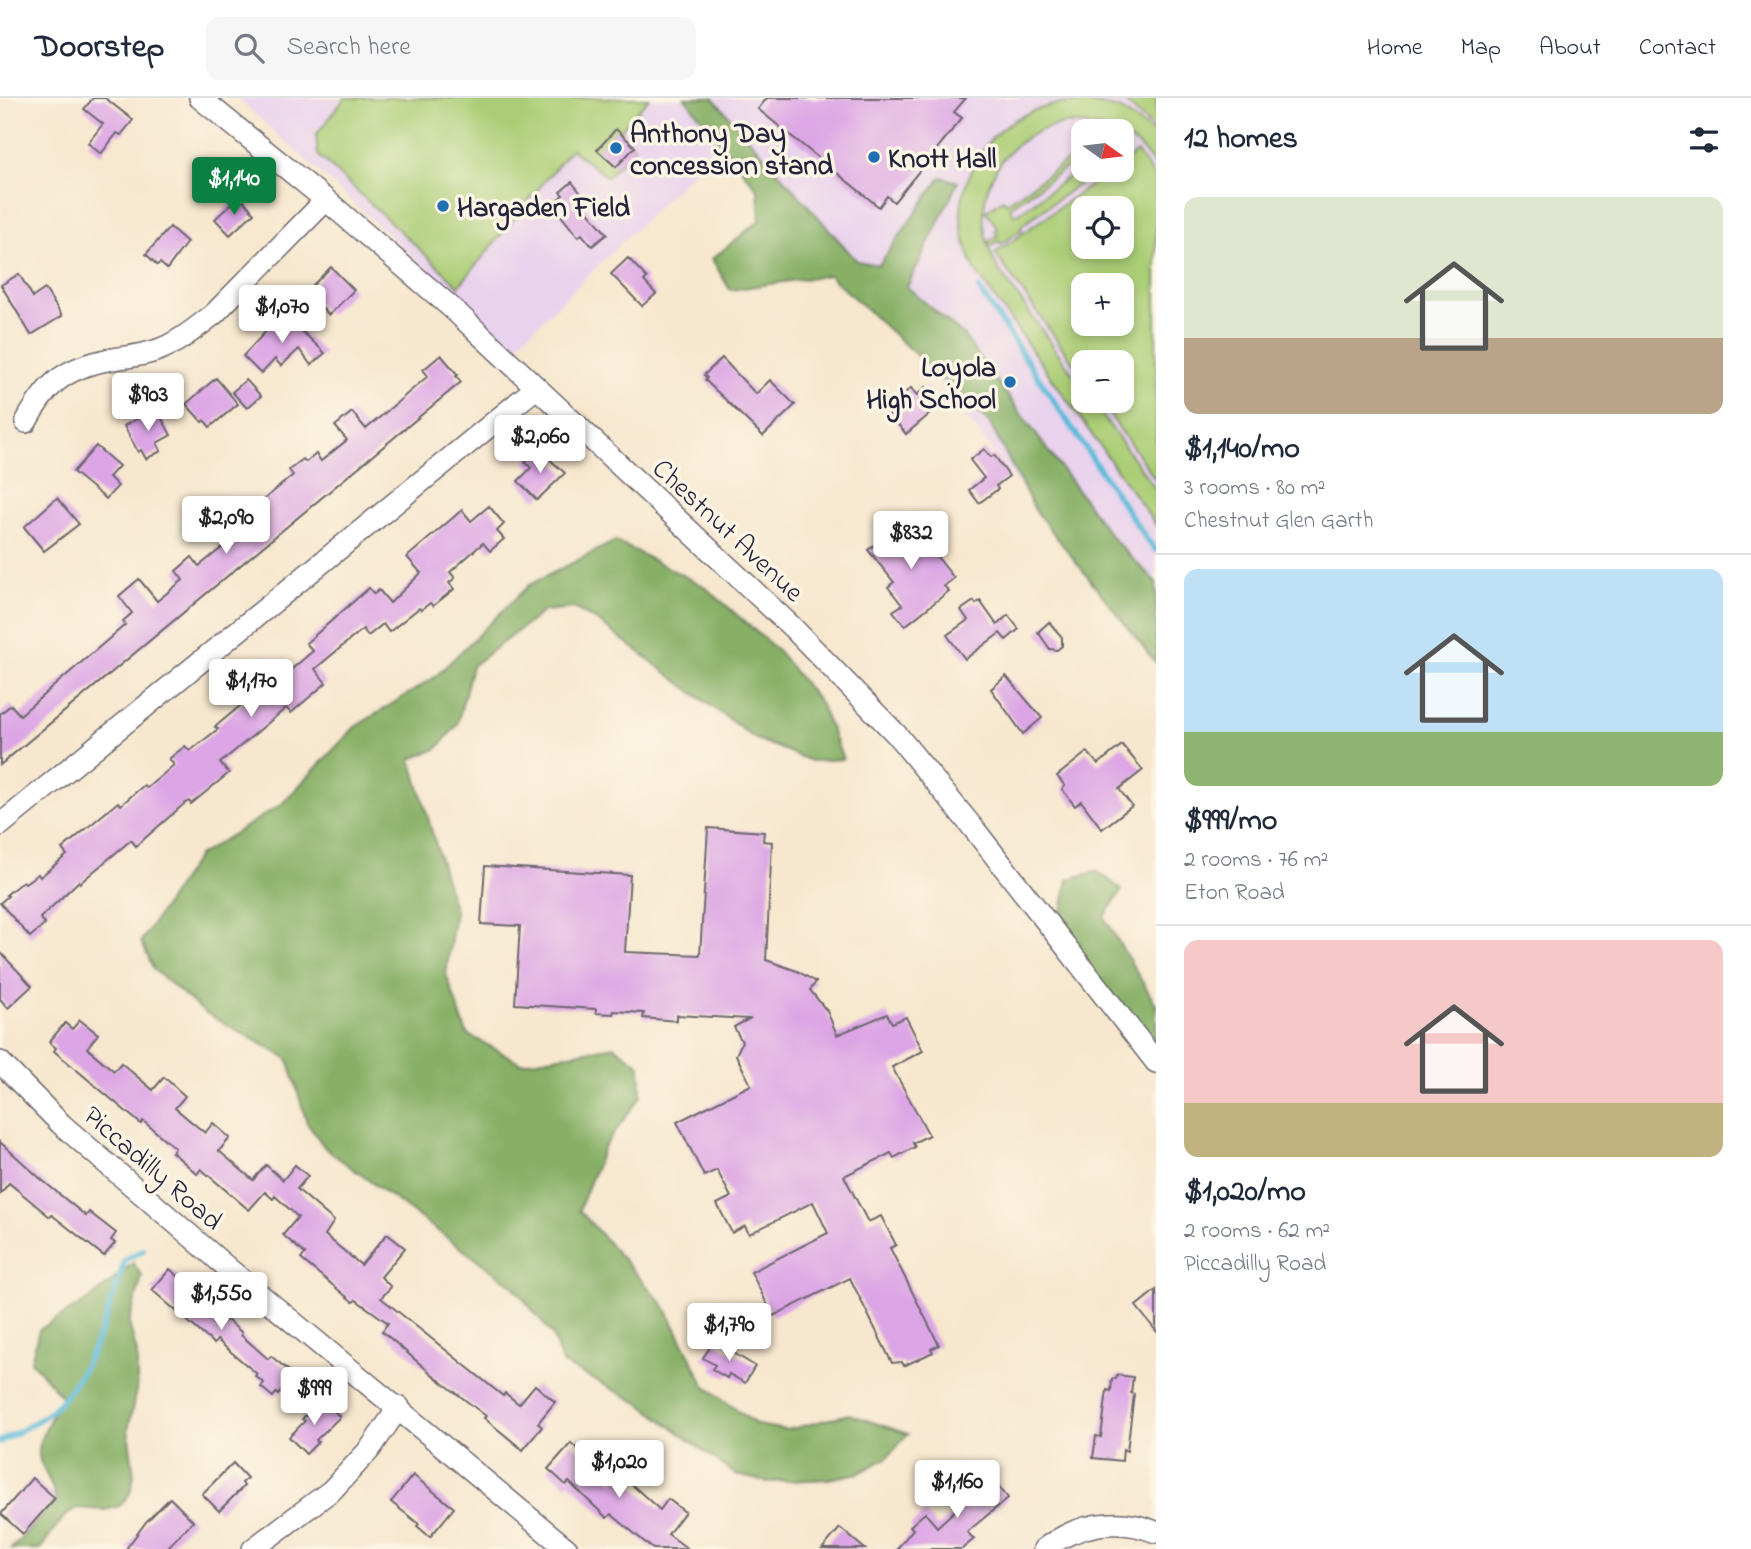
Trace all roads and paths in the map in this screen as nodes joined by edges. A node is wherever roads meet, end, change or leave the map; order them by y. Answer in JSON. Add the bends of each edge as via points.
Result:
{"nodes":[{"id":1,"x":200,"y":98,"type":"edge"},
{"id":2,"x":326,"y":200,"type":"junction"},
{"id":3,"x":536,"y":388,"type":"junction"},
{"id":4,"x":26,"y":422,"type":"dead end"},
{"id":5,"x":0,"y":824,"type":"edge"},
{"id":6,"x":0,"y":1062,"type":"edge"},
{"id":7,"x":1156,"y":1062,"type":"edge"},
{"id":8,"x":399,"y":1407,"type":"junction"},
{"id":9,"x":1156,"y":1532,"type":"edge"},
{"id":10,"x":253,"y":1549,"type":"edge"},
{"id":11,"x":567,"y":1549,"type":"edge"},
{"id":12,"x":1044,"y":1549,"type":"edge"}],
"edges":[{"from":1,"to":2,"type":"street","name":"Chestnut Avenue"},
{"from":2,"to":3,"type":"street","name":"Chestnut Avenue"},
{"from":2,"to":4,"type":"street","via":[[194,330],[158,350],[71,372],[52,383]]},
{"from":3,"to":5,"type":"street"},
{"from":3,"to":7,"type":"street","name":"Chestnut Avenue","via":[[792,627],[897,736]]},
{"from":6,"to":8,"type":"street","name":"Piccadilly Road","via":[[72,1133],[230,1270]]},
{"from":8,"to":10,"type":"street","via":[[370,1449],[332,1490]]},
{"from":8,"to":11,"type":"street","name":"Piccadilly Road"},
{"from":9,"to":12,"type":"street","via":[[1134,1524],[1109,1523],[1060,1537]]}]}
